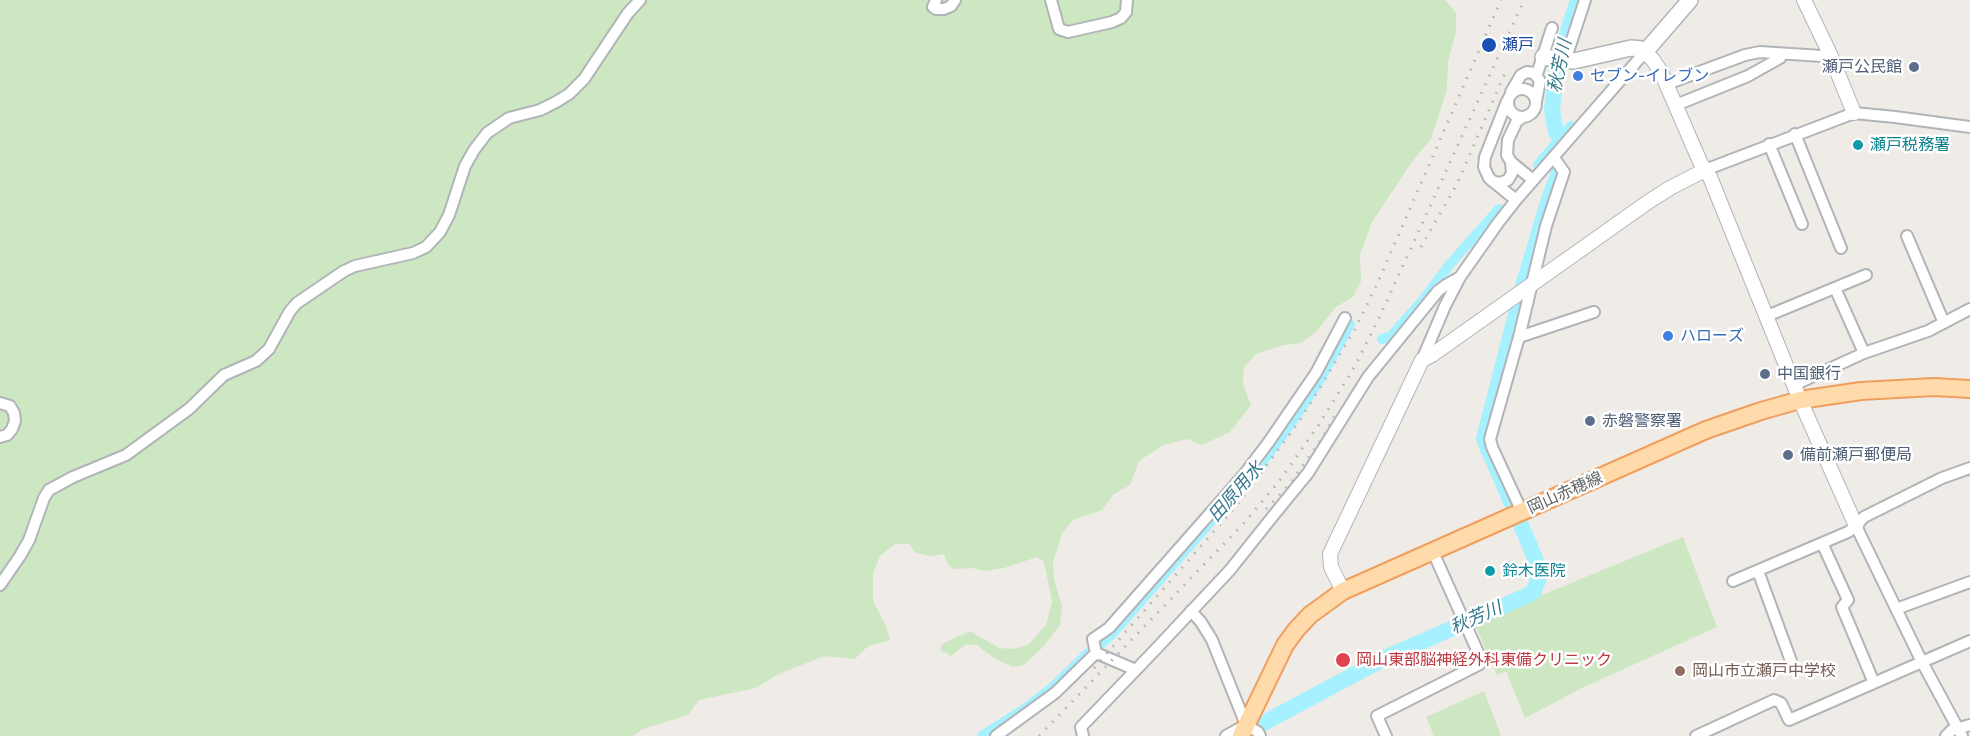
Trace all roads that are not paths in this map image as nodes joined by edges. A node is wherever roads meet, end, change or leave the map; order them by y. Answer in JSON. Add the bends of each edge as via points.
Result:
{"nodes":[{"id":1,"x":640,"y":0,"type":"edge"},
{"id":2,"x":936,"y":0,"type":"edge"},
{"id":3,"x":956,"y":0,"type":"edge"},
{"id":4,"x":1051,"y":0,"type":"edge"},
{"id":5,"x":1127,"y":0,"type":"edge"},
{"id":6,"x":1585,"y":0,"type":"edge"},
{"id":7,"x":1690,"y":0,"type":"edge"},
{"id":8,"x":1804,"y":0,"type":"edge"},
{"id":9,"x":1552,"y":28,"type":"dead end"},
{"id":10,"x":1645,"y":52,"type":"junction"},
{"id":11,"x":1782,"y":54,"type":"junction"},
{"id":12,"x":1830,"y":54,"type":"junction"},
{"id":13,"x":1553,"y":59,"type":"junction"},
{"id":14,"x":1537,"y":75,"type":"junction"},
{"id":15,"x":1667,"y":84,"type":"junction"},
{"id":16,"x":1509,"y":97,"type":"junction"},
{"id":17,"x":1536,"y":101,"type":"junction"},
{"id":18,"x":1676,"y":105,"type":"junction"},
{"id":19,"x":1854,"y":113,"type":"junction"},
{"id":20,"x":1523,"y":117,"type":"junction"},
{"id":21,"x":1970,"y":127,"type":"edge"},
{"id":22,"x":1795,"y":134,"type":"junction"},
{"id":23,"x":1770,"y":144,"type":"junction"},
{"id":24,"x":1554,"y":158,"type":"junction"},
{"id":25,"x":1511,"y":162,"type":"junction"},
{"id":26,"x":1705,"y":170,"type":"junction"},
{"id":27,"x":1492,"y":180,"type":"junction"},
{"id":28,"x":1533,"y":180,"type":"junction"},
{"id":29,"x":1516,"y":200,"type":"junction"},
{"id":30,"x":1802,"y":224,"type":"dead end"},
{"id":31,"x":1907,"y":236,"type":"dead end"},
{"id":32,"x":1841,"y":248,"type":"dead end"},
{"id":33,"x":1866,"y":275,"type":"dead end"},
{"id":34,"x":1460,"y":278,"type":"junction"},
{"id":35,"x":1530,"y":286,"type":"junction"},
{"id":36,"x":1835,"y":288,"type":"junction"},
{"id":37,"x":1970,"y":309,"type":"edge"},
{"id":38,"x":1594,"y":312,"type":"dead end"},
{"id":39,"x":1767,"y":316,"type":"junction"},
{"id":40,"x":1344,"y":318,"type":"dead end"},
{"id":41,"x":1944,"y":323,"type":"junction"},
{"id":42,"x":1519,"y":337,"type":"junction"},
{"id":43,"x":1864,"y":353,"type":"junction"},
{"id":44,"x":1422,"y":360,"type":"junction"},
{"id":45,"x":1794,"y":385,"type":"junction"},
{"id":46,"x":1970,"y":389,"type":"edge"},
{"id":47,"x":1800,"y":400,"type":"junction"},
{"id":48,"x":0,"y":403,"type":"edge"},
{"id":49,"x":0,"y":437,"type":"edge"},
{"id":50,"x":1970,"y":468,"type":"edge"},
{"id":51,"x":1522,"y":512,"type":"junction"},
{"id":52,"x":1856,"y":526,"type":"junction"},
{"id":53,"x":1822,"y":543,"type":"junction"},
{"id":54,"x":1433,"y":552,"type":"junction"},
{"id":55,"x":1758,"y":571,"type":"junction"},
{"id":56,"x":1733,"y":581,"type":"dead end"},
{"id":57,"x":1970,"y":582,"type":"edge"},
{"id":58,"x":0,"y":585,"type":"edge"},
{"id":59,"x":1343,"y":591,"type":"junction"},
{"id":60,"x":1896,"y":609,"type":"junction"},
{"id":61,"x":1191,"y":611,"type":"junction"},
{"id":62,"x":1201,"y":622,"type":"junction"},
{"id":63,"x":1166,"y":639,"type":"junction"},
{"id":64,"x":1970,"y":641,"type":"edge"},
{"id":65,"x":1096,"y":653,"type":"junction"},
{"id":66,"x":1791,"y":661,"type":"dead end"},
{"id":67,"x":1922,"y":662,"type":"junction"},
{"id":68,"x":1136,"y":670,"type":"junction"},
{"id":69,"x":1874,"y":683,"type":"junction"},
{"id":70,"x":1970,"y":725,"type":"edge"},
{"id":71,"x":1244,"y":731,"type":"edge"},
{"id":72,"x":1959,"y":733,"type":"edge"},
{"id":73,"x":996,"y":736,"type":"edge"},
{"id":74,"x":1083,"y":736,"type":"edge"},
{"id":75,"x":1226,"y":736,"type":"edge"},
{"id":76,"x":1260,"y":736,"type":"edge"},
{"id":77,"x":1386,"y":736,"type":"edge"},
{"id":78,"x":1696,"y":736,"type":"edge"},
{"id":79,"x":1946,"y":736,"type":"edge"}],
"edges":[{"from":1,"to":58,"type":"street","via":[[569,94],[540,110],[509,118],[487,133],[465,166],[440,232],[426,247],[344,271],[297,303],[269,349],[256,361],[224,375],[189,409],[126,455],[49,490],[29,540]]},
{"from":2,"to":3,"type":"street","via":[[936,9],[951,6]]},
{"from":4,"to":5,"type":"street","via":[[1059,29],[1068,32],[1121,18]]},
{"from":6,"to":13,"type":"street"},
{"from":7,"to":10,"type":"main road"},
{"from":8,"to":12,"type":"street"},
{"from":9,"to":13,"type":"street"},
{"from":10,"to":13,"type":"main road","via":[[1631,48],[1574,61]]},
{"from":10,"to":15,"type":"street"},
{"from":10,"to":24,"type":"street"},
{"from":11,"to":12,"type":"street"},
{"from":11,"to":15,"type":"street","via":[[1745,55]]},
{"from":11,"to":18,"type":"street","via":[[1748,76]]},
{"from":12,"to":19,"type":"street"},
{"from":13,"to":14,"type":"street"},
{"from":14,"to":16,"type":"street","via":[[1524,73]]},
{"from":14,"to":17,"type":"street","via":[[1540,84]]},
{"from":15,"to":18,"type":"street"},
{"from":16,"to":17,"type":"street","via":[[1524,88]]},
{"from":16,"to":20,"type":"street","via":[[1512,113]]},
{"from":16,"to":27,"type":"street","via":[[1485,158],[1484,167]]},
{"from":17,"to":20,"type":"street","via":[[1531,113]]},
{"from":18,"to":26,"type":"street"},
{"from":19,"to":21,"type":"street"},
{"from":19,"to":22,"type":"street"},
{"from":20,"to":25,"type":"street","via":[[1508,140],[1507,155]]},
{"from":22,"to":23,"type":"street"},
{"from":22,"to":32,"type":"street"},
{"from":23,"to":26,"type":"street"},
{"from":23,"to":30,"type":"street"},
{"from":24,"to":28,"type":"street"},
{"from":24,"to":35,"type":"street","via":[[1564,172]]},
{"from":25,"to":27,"type":"street","via":[[1508,180]]},
{"from":25,"to":28,"type":"street"},
{"from":26,"to":35,"type":"street","via":[[1648,202]]},
{"from":26,"to":39,"type":"street"},
{"from":27,"to":29,"type":"street"},
{"from":28,"to":29,"type":"street"},
{"from":29,"to":34,"type":"street"},
{"from":31,"to":41,"type":"street"},
{"from":33,"to":36,"type":"street"},
{"from":34,"to":44,"type":"street"},
{"from":34,"to":61,"type":"street","via":[[1438,291],[1378,364],[1308,473],[1230,570]]},
{"from":35,"to":42,"type":"street"},
{"from":35,"to":44,"type":"street"},
{"from":36,"to":39,"type":"street"},
{"from":36,"to":43,"type":"street"},
{"from":37,"to":41,"type":"street"},
{"from":38,"to":42,"type":"street"},
{"from":39,"to":45,"type":"street"},
{"from":40,"to":65,"type":"street","via":[[1290,414],[1243,476],[1109,628],[1094,639]]},
{"from":41,"to":43,"type":"street"},
{"from":42,"to":51,"type":"street","via":[[1490,439]]},
{"from":43,"to":45,"type":"street"},
{"from":44,"to":59,"type":"street","via":[[1330,554],[1331,567]]},
{"from":45,"to":47,"type":"street"},
{"from":46,"to":47,"type":"main road","name":"岡山赤穂線","via":[[1896,388]]},
{"from":47,"to":51,"type":"main road","name":"岡山赤穂線","via":[[1706,430]]},
{"from":47,"to":52,"type":"street"},
{"from":48,"to":49,"type":"street","via":[[10,406],[15,422],[7,435]]},
{"from":50,"to":52,"type":"street","via":[[1864,517]]},
{"from":51,"to":54,"type":"main road","name":"岡山赤穂線"},
{"from":52,"to":53,"type":"street"},
{"from":52,"to":60,"type":"street"},
{"from":53,"to":55,"type":"street"},
{"from":53,"to":69,"type":"street","via":[[1848,600],[1842,607]]},
{"from":54,"to":59,"type":"main road","name":"岡山赤穂線"},
{"from":54,"to":77,"type":"street","via":[[1481,658],[1480,664],[1377,716]]},
{"from":55,"to":56,"type":"street"},
{"from":55,"to":66,"type":"street"},
{"from":57,"to":60,"type":"street"},
{"from":59,"to":71,"type":"main road","name":"岡山赤穂線","via":[[1310,615],[1285,645]]},
{"from":60,"to":67,"type":"street"},
{"from":61,"to":62,"type":"street"},
{"from":61,"to":63,"type":"street"},
{"from":62,"to":63,"type":"street"},
{"from":62,"to":71,"type":"street","via":[[1212,640]]},
{"from":63,"to":68,"type":"street"},
{"from":64,"to":67,"type":"street"},
{"from":65,"to":68,"type":"street"},
{"from":65,"to":73,"type":"street","via":[[1055,693]]},
{"from":67,"to":69,"type":"street"},
{"from":67,"to":72,"type":"street"},
{"from":68,"to":74,"type":"street","via":[[1081,727]]},
{"from":69,"to":78,"type":"street","via":[[1789,720],[1781,703],[1774,700]]},
{"from":70,"to":72,"type":"street"},
{"from":71,"to":75,"type":"street"},
{"from":71,"to":76,"type":"street","via":[[1258,732]]},
{"from":72,"to":79,"type":"street","via":[[1952,730]]}]}
